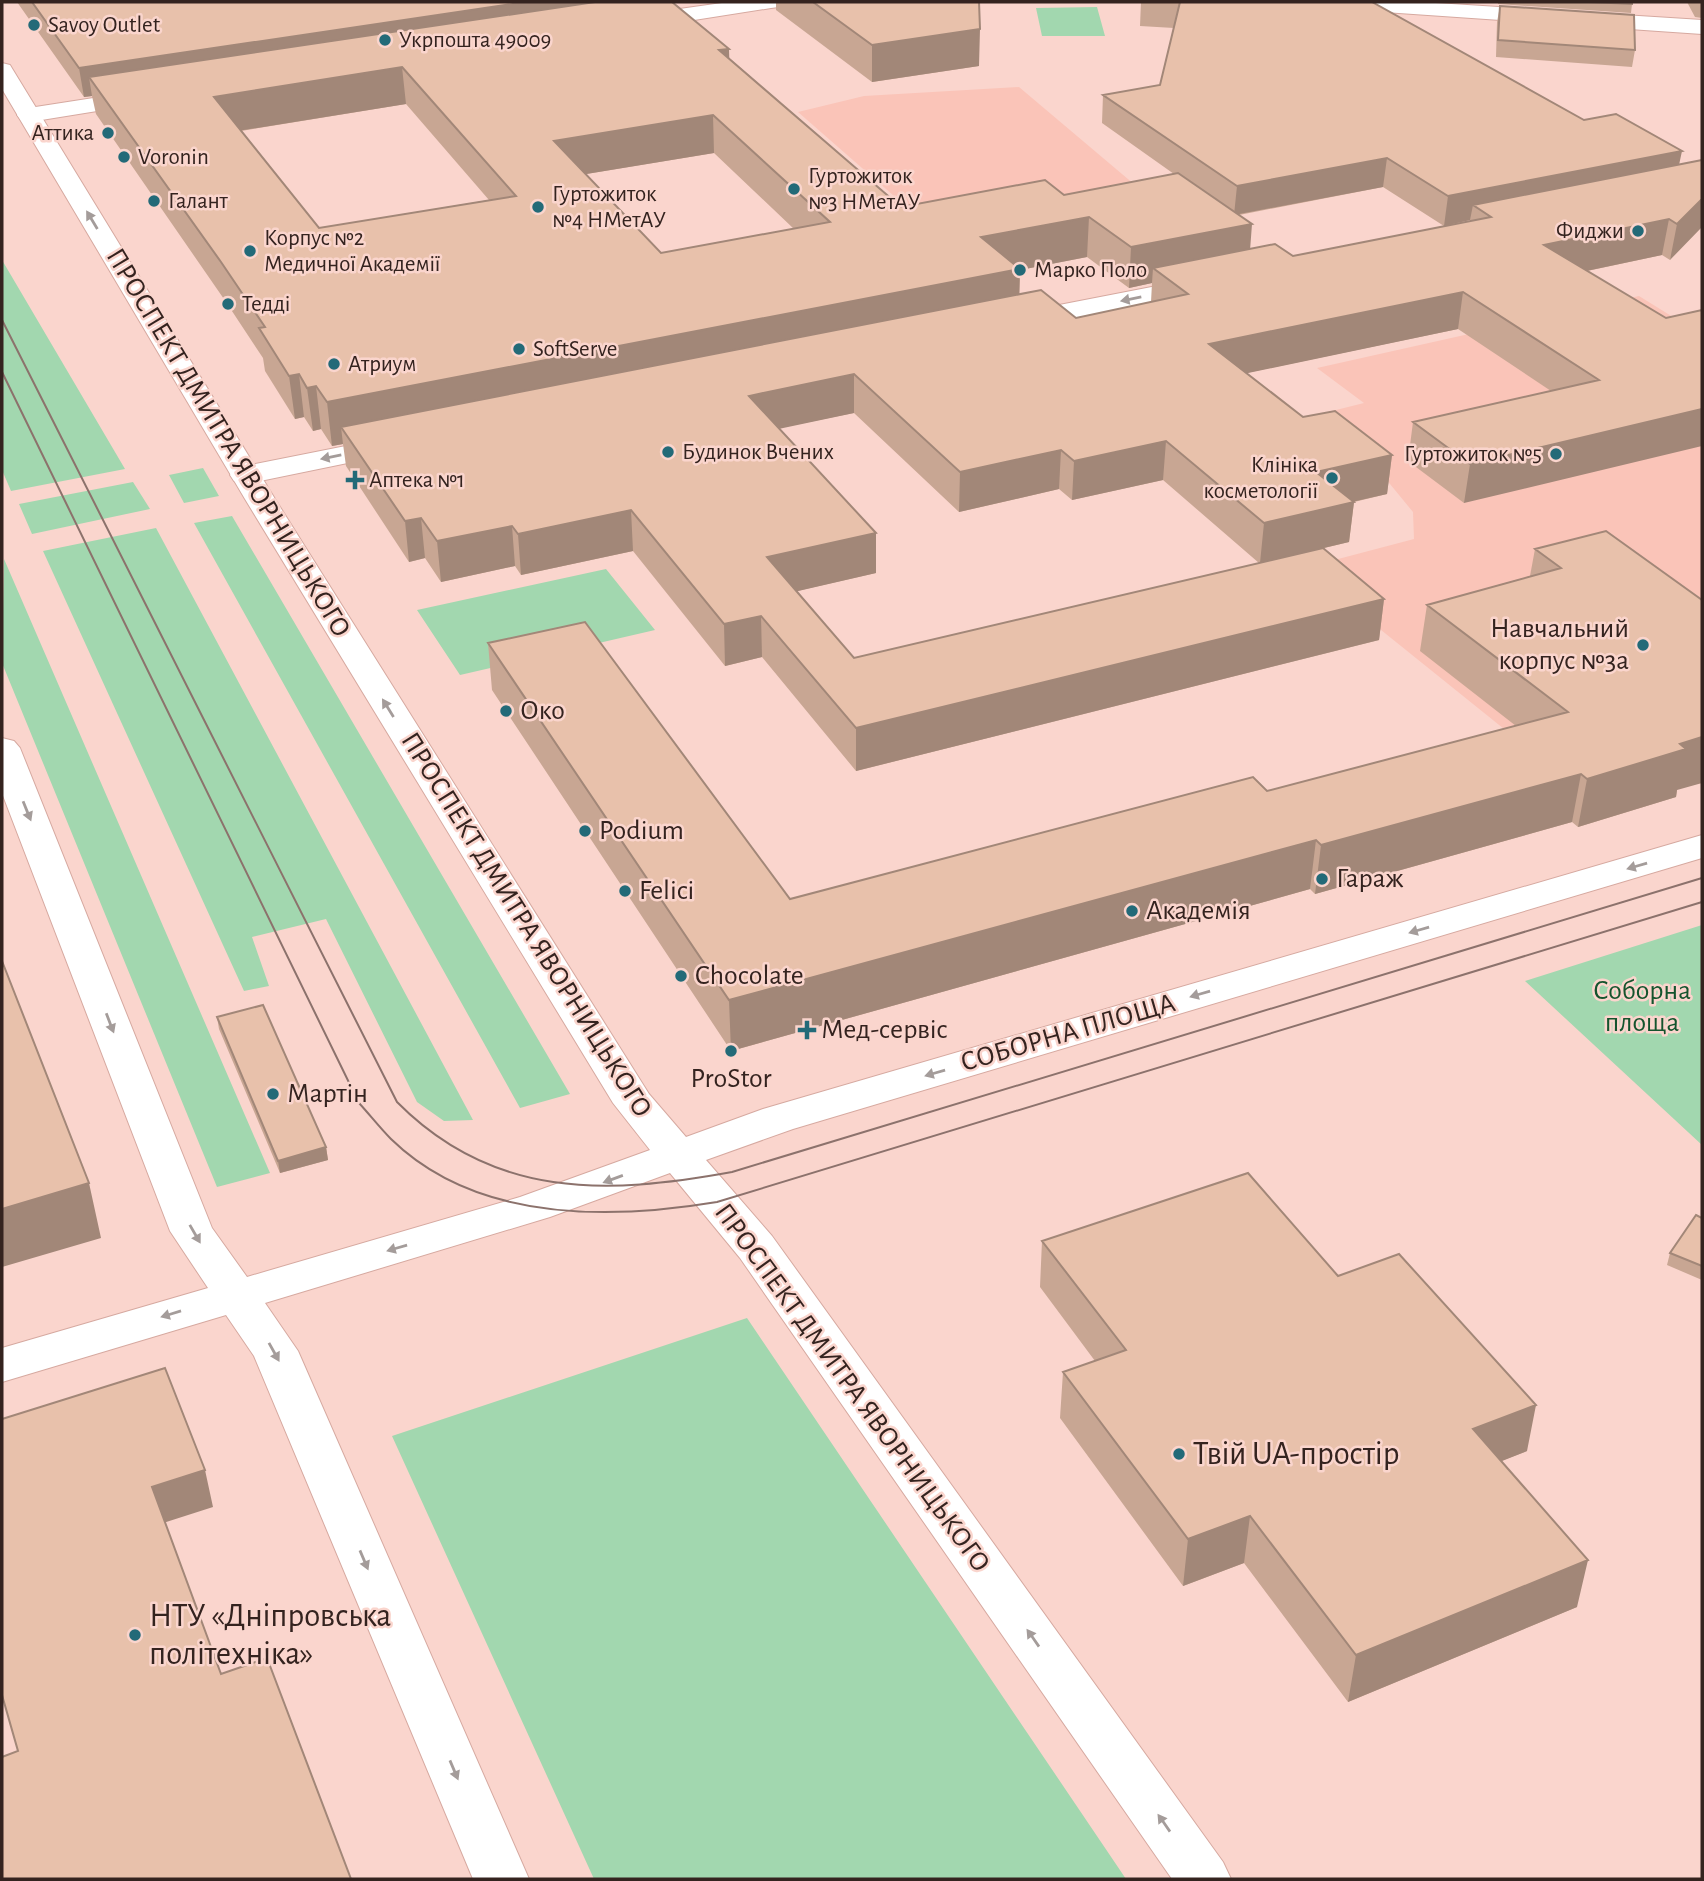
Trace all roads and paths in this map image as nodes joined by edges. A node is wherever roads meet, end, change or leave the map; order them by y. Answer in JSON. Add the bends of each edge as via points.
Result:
{"nodes":[{"id":1,"x":771,"y":2,"type":"edge"},
{"id":2,"x":1326,"y":2,"type":"edge"},
{"id":3,"x":620,"y":24,"type":"edge"},
{"id":4,"x":1702,"y":27,"type":"edge"},
{"id":5,"x":2,"y":70,"type":"edge"},
{"id":6,"x":170,"y":94,"type":"edge"},
{"id":7,"x":29,"y":115,"type":"junction"},
{"id":8,"x":1229,"y":279,"type":"edge"},
{"id":9,"x":999,"y":325,"type":"edge"},
{"id":10,"x":423,"y":439,"type":"edge"},
{"id":11,"x":245,"y":475,"type":"junction"},
{"id":12,"x":2,"y":748,"type":"edge"},
{"id":13,"x":1702,"y":846,"type":"edge"},
{"id":14,"x":677,"y":1156,"type":"junction"},
{"id":15,"x":236,"y":1295,"type":"junction"},
{"id":16,"x":2,"y":1365,"type":"edge"},
{"id":17,"x":501,"y":1879,"type":"edge"},
{"id":18,"x":1203,"y":1879,"type":"edge"}],
"edges":[{"from":1,"to":3,"type":"main road"},
{"from":2,"to":4,"type":"main road"},
{"from":5,"to":7,"type":"main road","name":"ПРОСПЕКТ ДМИТРА ЯВОРНИЦЬКОГО"},
{"from":6,"to":7,"type":"main road"},
{"from":11,"to":7,"type":"main road","name":"ПРОСПЕКТ ДМИТРА ЯВОРНИЦЬКОГО","one_way":true},
{"from":8,"to":9,"type":"main road","one_way":true},
{"from":10,"to":11,"type":"main road","one_way":true},
{"from":14,"to":11,"type":"main road","name":"ПРОСПЕКТ ДМИТРА ЯВОРНИЦЬКОГО","one_way":true,"via":[[634,1103]]},
{"from":12,"to":15,"type":"main road","one_way":true,"via":[[192,1231]]},
{"from":13,"to":14,"type":"main road","name":"СОБОРНА ПЛОЩА","one_way":true,"via":[[778,1119]]},
{"from":14,"to":15,"type":"main road","name":"СОБОРНА ПЛОЩА","one_way":true,"via":[[535,1207]]},
{"from":18,"to":14,"type":"main road","name":"ПРОСПЕКТ ДМИТРА ЯВОРНИЦЬКОГО","one_way":true,"via":[[756,1247]]},
{"from":15,"to":16,"type":"main road","name":"СОБОРНА ПЛОЩА","one_way":true},
{"from":15,"to":17,"type":"main road","one_way":true,"via":[[275,1352]]}]}
